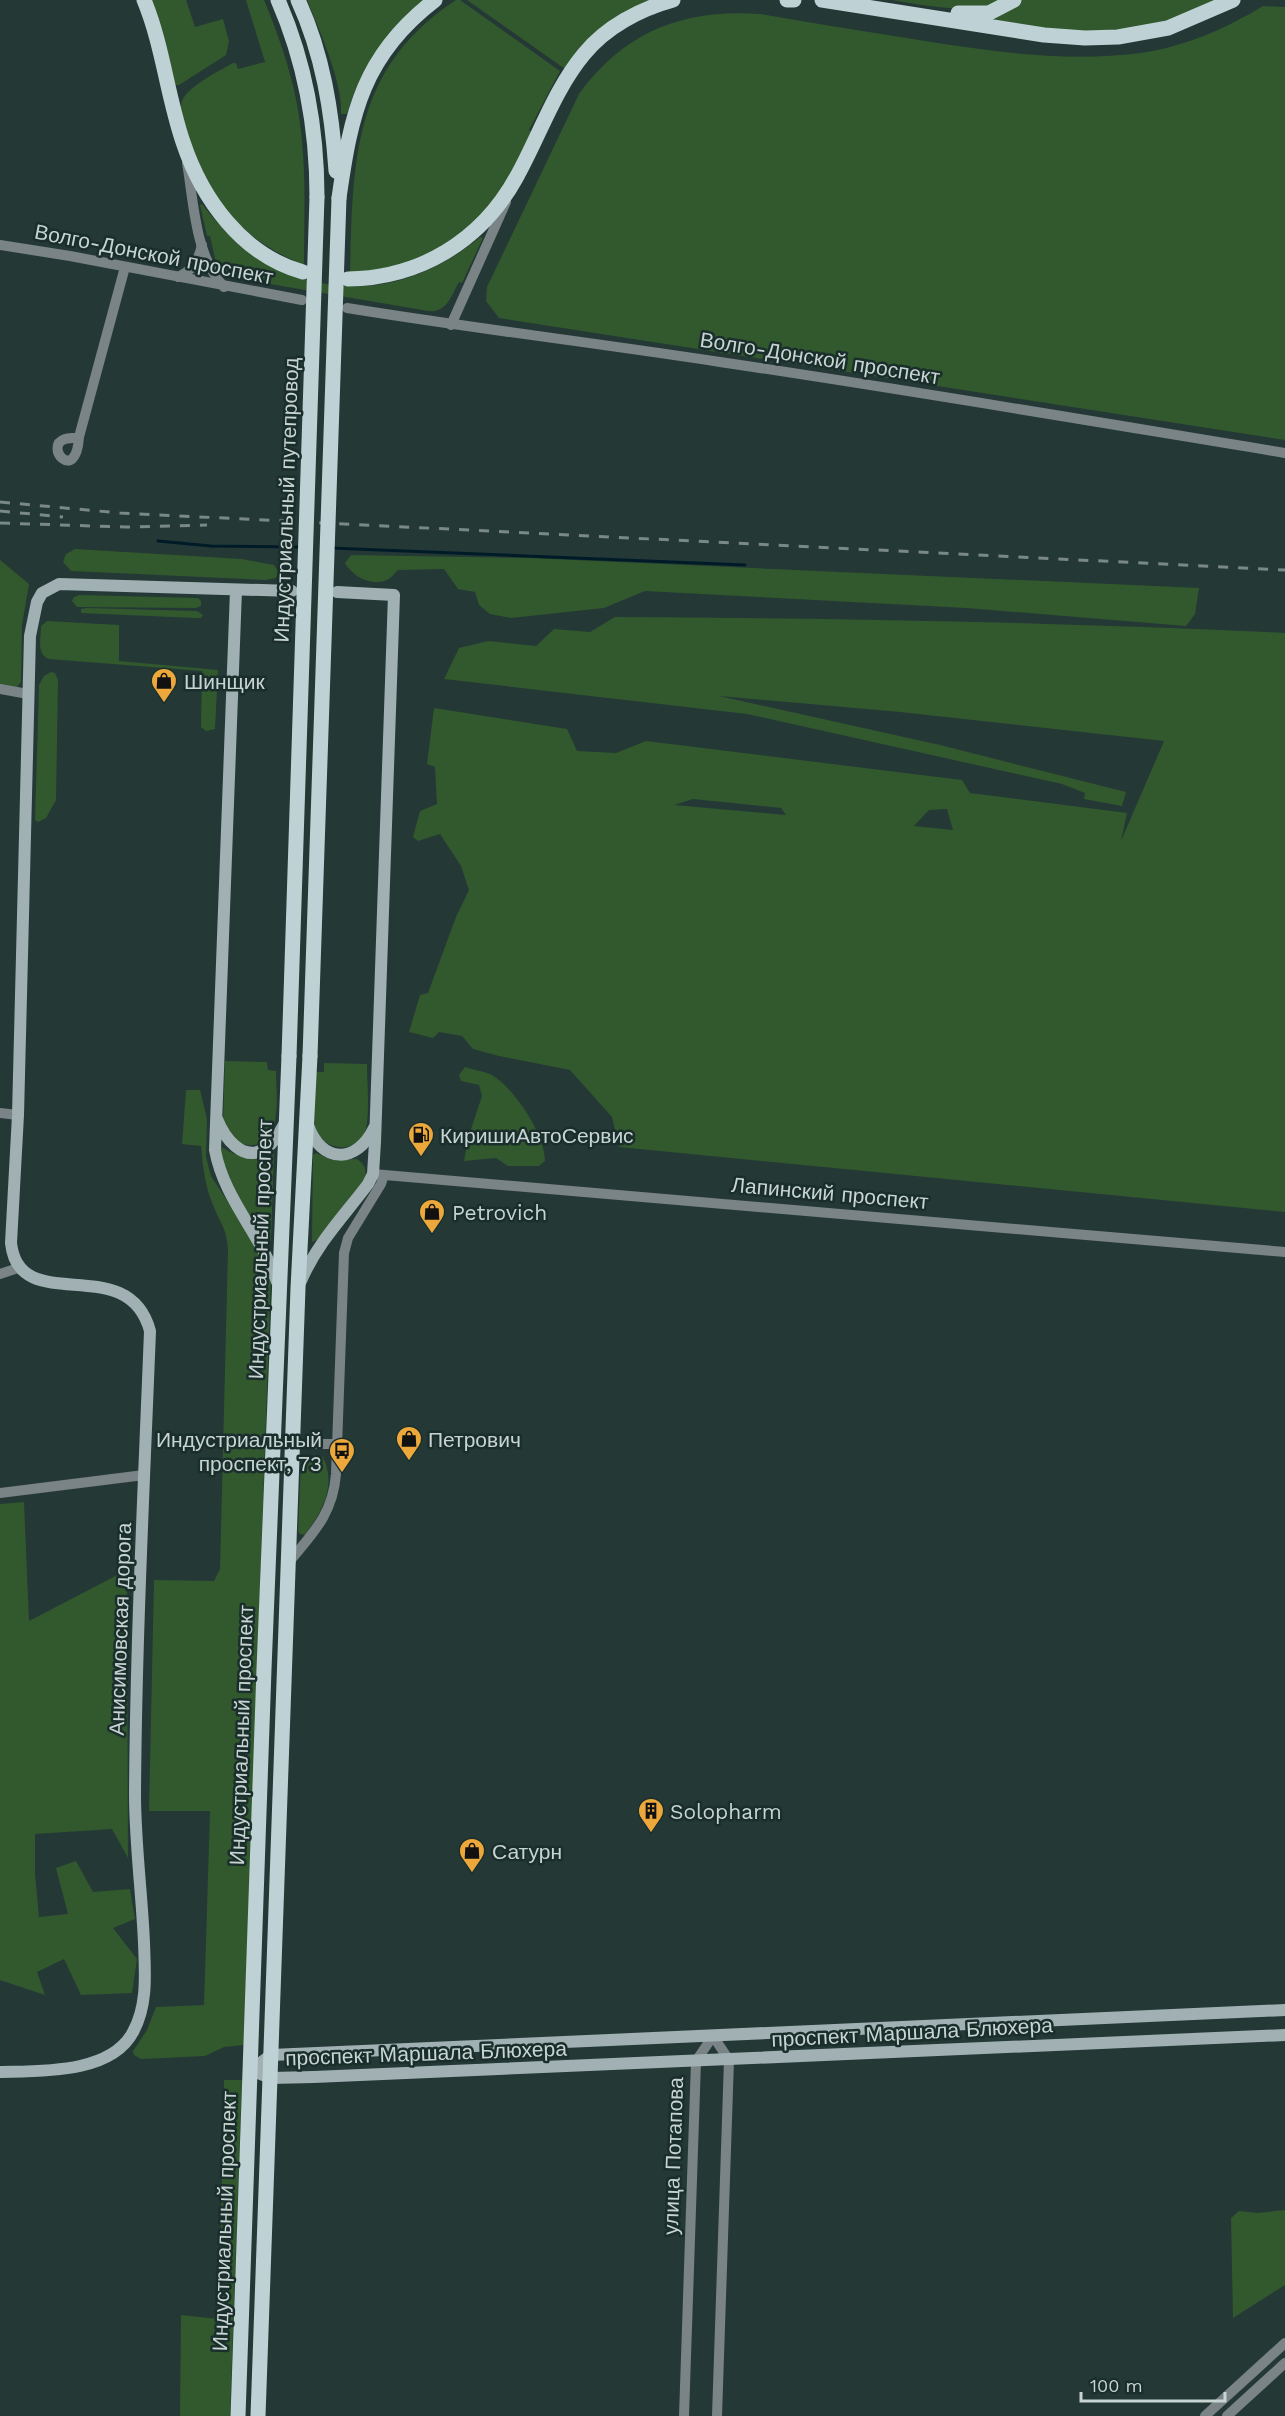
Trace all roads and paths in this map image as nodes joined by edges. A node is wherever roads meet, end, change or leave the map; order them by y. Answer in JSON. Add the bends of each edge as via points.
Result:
{"nodes":[{"id":1,"x":144,"y":0,"type":"edge"},
{"id":2,"x":278,"y":0,"type":"edge"},
{"id":3,"x":298,"y":0,"type":"edge"},
{"id":4,"x":435,"y":0,"type":"edge"},
{"id":5,"x":673,"y":0,"type":"edge"},
{"id":6,"x":787,"y":0,"type":"edge"},
{"id":7,"x":794,"y":0,"type":"edge"},
{"id":8,"x":822,"y":0,"type":"edge"},
{"id":9,"x":1014,"y":0,"type":"edge"},
{"id":10,"x":1233,"y":0,"type":"edge"},
{"id":11,"x":923,"y":16,"type":"junction"},
{"id":12,"x":183,"y":142,"type":"junction"},
{"id":13,"x":515,"y":179,"type":"junction"},
{"id":14,"x":339,"y":198,"type":"junction"},
{"id":15,"x":0,"y":245,"type":"edge"},
{"id":16,"x":202,"y":245,"type":"junction"},
{"id":17,"x":125,"y":267,"type":"junction"},
{"id":18,"x":303,"y":272,"type":"dead end"},
{"id":19,"x":177,"y":277,"type":"junction"},
{"id":20,"x":348,"y":279,"type":"dead end"},
{"id":21,"x":224,"y":287,"type":"junction"},
{"id":22,"x":302,"y":300,"type":"dead end"},
{"id":23,"x":347,"y":308,"type":"dead end"},
{"id":24,"x":451,"y":325,"type":"junction"},
{"id":25,"x":79,"y":438,"type":"dead end"},
{"id":26,"x":1285,"y":453,"type":"edge"},
{"id":27,"x":236,"y":590,"type":"junction"},
{"id":28,"x":292,"y":591,"type":"dead end"},
{"id":29,"x":337,"y":592,"type":"dead end"},
{"id":30,"x":0,"y":689,"type":"edge"},
{"id":31,"x":28,"y":694,"type":"junction"},
{"id":32,"x":289,"y":1056,"type":"joint"},
{"id":33,"x":310,"y":1056,"type":"joint"},
{"id":34,"x":0,"y":1113,"type":"edge"},
{"id":35,"x":18,"y":1115,"type":"junction"},
{"id":36,"x":215,"y":1115,"type":"junction"},
{"id":37,"x":286,"y":1121,"type":"junction"},
{"id":38,"x":307,"y":1121,"type":"junction"},
{"id":39,"x":375,"y":1124,"type":"junction"},
{"id":40,"x":379,"y":1175,"type":"junction"},
{"id":41,"x":1285,"y":1252,"type":"edge"},
{"id":42,"x":18,"y":1268,"type":"junction"},
{"id":43,"x":0,"y":1274,"type":"edge"},
{"id":44,"x":279,"y":1286,"type":"junction"},
{"id":45,"x":298,"y":1288,"type":"junction"},
{"id":46,"x":293,"y":1444,"type":"junction"},
{"id":47,"x":336,"y":1444,"type":"junction"},
{"id":48,"x":144,"y":1475,"type":"junction"},
{"id":49,"x":0,"y":1493,"type":"edge"},
{"id":50,"x":288,"y":1562,"type":"junction"},
{"id":51,"x":1285,"y":2010,"type":"edge"},
{"id":52,"x":1285,"y":2035,"type":"edge"},
{"id":53,"x":713,"y":2036,"type":"junction"},
{"id":54,"x":271,"y":2055,"type":"junction"},
{"id":55,"x":729,"y":2060,"type":"junction"},
{"id":56,"x":696,"y":2061,"type":"junction"},
{"id":57,"x":250,"y":2070,"type":"junction"},
{"id":58,"x":0,"y":2072,"type":"edge"},
{"id":59,"x":270,"y":2078,"type":"junction"},
{"id":60,"x":1285,"y":2343,"type":"edge"},
{"id":61,"x":1285,"y":2363,"type":"edge"},
{"id":62,"x":238,"y":2416,"type":"edge"},
{"id":63,"x":258,"y":2416,"type":"edge"},
{"id":64,"x":684,"y":2416,"type":"edge"},
{"id":65,"x":717,"y":2416,"type":"edge"},
{"id":66,"x":1205,"y":2416,"type":"edge"},
{"id":67,"x":1227,"y":2416,"type":"edge"}],
"edges":[{"from":1,"to":12,"type":"main road","via":[[159,42]]},
{"from":2,"to":32,"type":"main road","name":"Индустриальный путепровод","bridge":true,"via":[[308,91],[316,142],[317,197]]},
{"from":3,"to":14,"type":"main road","via":[[323,72]]},
{"from":4,"to":14,"type":"main road","via":[[390,43],[370,75],[353,116]]},
{"from":5,"to":13,"type":"main road","via":[[646,9],[614,27],[584,54],[556,97]]},
{"from":6,"to":7,"type":"main road"},
{"from":8,"to":11,"type":"main road"},
{"from":9,"to":11,"type":"main road","via":[[989,13],[945,11]]},
{"from":10,"to":11,"type":"main road","via":[[1168,28],[1118,37],[1044,35]]},
{"from":12,"to":16,"type":"street"},
{"from":12,"to":18,"type":"main road","via":[[205,191],[228,224],[260,252]]},
{"from":13,"to":20,"type":"main road","via":[[483,224],[450,251],[417,268]]},
{"from":13,"to":24,"type":"street"},
{"from":14,"to":33,"type":"main road","name":"Индустриальный путепровод","bridge":true},
{"from":15,"to":17,"type":"street","name":"Волго-Донской проспект"},
{"from":16,"to":19,"type":"street","via":[[194,267]]},
{"from":16,"to":21,"type":"street","via":[[210,269]]},
{"from":17,"to":19,"type":"street","name":"Волго-Донской проспект"},
{"from":17,"to":25,"type":"street"},
{"from":19,"to":21,"type":"street","name":"Волго-Донской проспект"},
{"from":21,"to":22,"type":"street","name":"Волго-Донской проспект"},
{"from":23,"to":24,"type":"street","name":"Волго-Донской проспект"},
{"from":24,"to":26,"type":"street","name":"Волго-Донской проспект","via":[[889,388]]},
{"from":27,"to":28,"type":"street"},
{"from":27,"to":31,"type":"street","via":[[59,584],[42,593],[36,602],[30,636]]},
{"from":27,"to":36,"type":"street"},
{"from":29,"to":39,"type":"street","via":[[394,596]]},
{"from":30,"to":31,"type":"street"},
{"from":31,"to":35,"type":"street"},
{"from":32,"to":37,"type":"main road","name":"Индустриальный проспект"},
{"from":33,"to":38,"type":"main road","name":"Индустриальный проспект"},
{"from":34,"to":35,"type":"street"},
{"from":35,"to":42,"type":"street","via":[[11,1243]]},
{"from":36,"to":37,"type":"street","via":[[232,1145],[255,1152],[266,1148]]},
{"from":36,"to":44,"type":"street","via":[[218,1170],[271,1261]]},
{"from":37,"to":44,"type":"main road","name":"Индустриальный проспект"},
{"from":38,"to":39,"type":"street","via":[[320,1147],[342,1155],[363,1145]]},
{"from":38,"to":45,"type":"main road","name":"Индустриальный проспект"},
{"from":39,"to":40,"type":"street"},
{"from":40,"to":41,"type":"street","name":"Лапинский проспект"},
{"from":40,"to":45,"type":"street","via":[[310,1259]]},
{"from":40,"to":47,"type":"street","via":[[381,1184],[348,1238],[344,1253]]},
{"from":42,"to":43,"type":"street"},
{"from":42,"to":48,"type":"street","name":"Анисимовская дорога","via":[[38,1280],[123,1293],[141,1309],[150,1331]]},
{"from":44,"to":57,"type":"main road","name":"Индустриальный проспект"},
{"from":45,"to":46,"type":"main road","name":"Индустриальный проспект"},
{"from":46,"to":47,"type":"street"},
{"from":46,"to":50,"type":"main road","name":"Индустриальный проспект"},
{"from":47,"to":50,"type":"street","via":[[332,1503]]},
{"from":48,"to":49,"type":"street"},
{"from":48,"to":58,"type":"street","name":"Анисимовская дорога","via":[[135,1776],[145,1966],[143,2002],[132,2034],[123,2045],[93,2063],[68,2070]]},
{"from":50,"to":54,"type":"main road","name":"Индустриальный проспект"},
{"from":51,"to":53,"type":"street","name":"проспект Маршала Блюхера"},
{"from":52,"to":55,"type":"street","name":"проспект Маршала Блюхера"},
{"from":53,"to":54,"type":"street","name":"проспект Маршала Блюхера"},
{"from":53,"to":55,"type":"street"},
{"from":53,"to":56,"type":"street","name":"улица Потапова"},
{"from":54,"to":57,"type":"street","name":"проспект Маршала Блюхера"},
{"from":54,"to":59,"type":"main road","name":"Индустриальный проспект"},
{"from":55,"to":56,"type":"street","name":"проспект Маршала Блюхера"},
{"from":55,"to":65,"type":"street"},
{"from":56,"to":59,"type":"street","name":"проспект Маршала Блюхера"},
{"from":56,"to":64,"type":"street","name":"улица Потапова"},
{"from":57,"to":59,"type":"street","name":"проспект Маршала Блюхера"},
{"from":57,"to":62,"type":"main road","name":"Индустриальный проспект"},
{"from":59,"to":63,"type":"main road","name":"Индустриальный проспект"},
{"from":60,"to":66,"type":"street"},
{"from":61,"to":67,"type":"street"}]}
